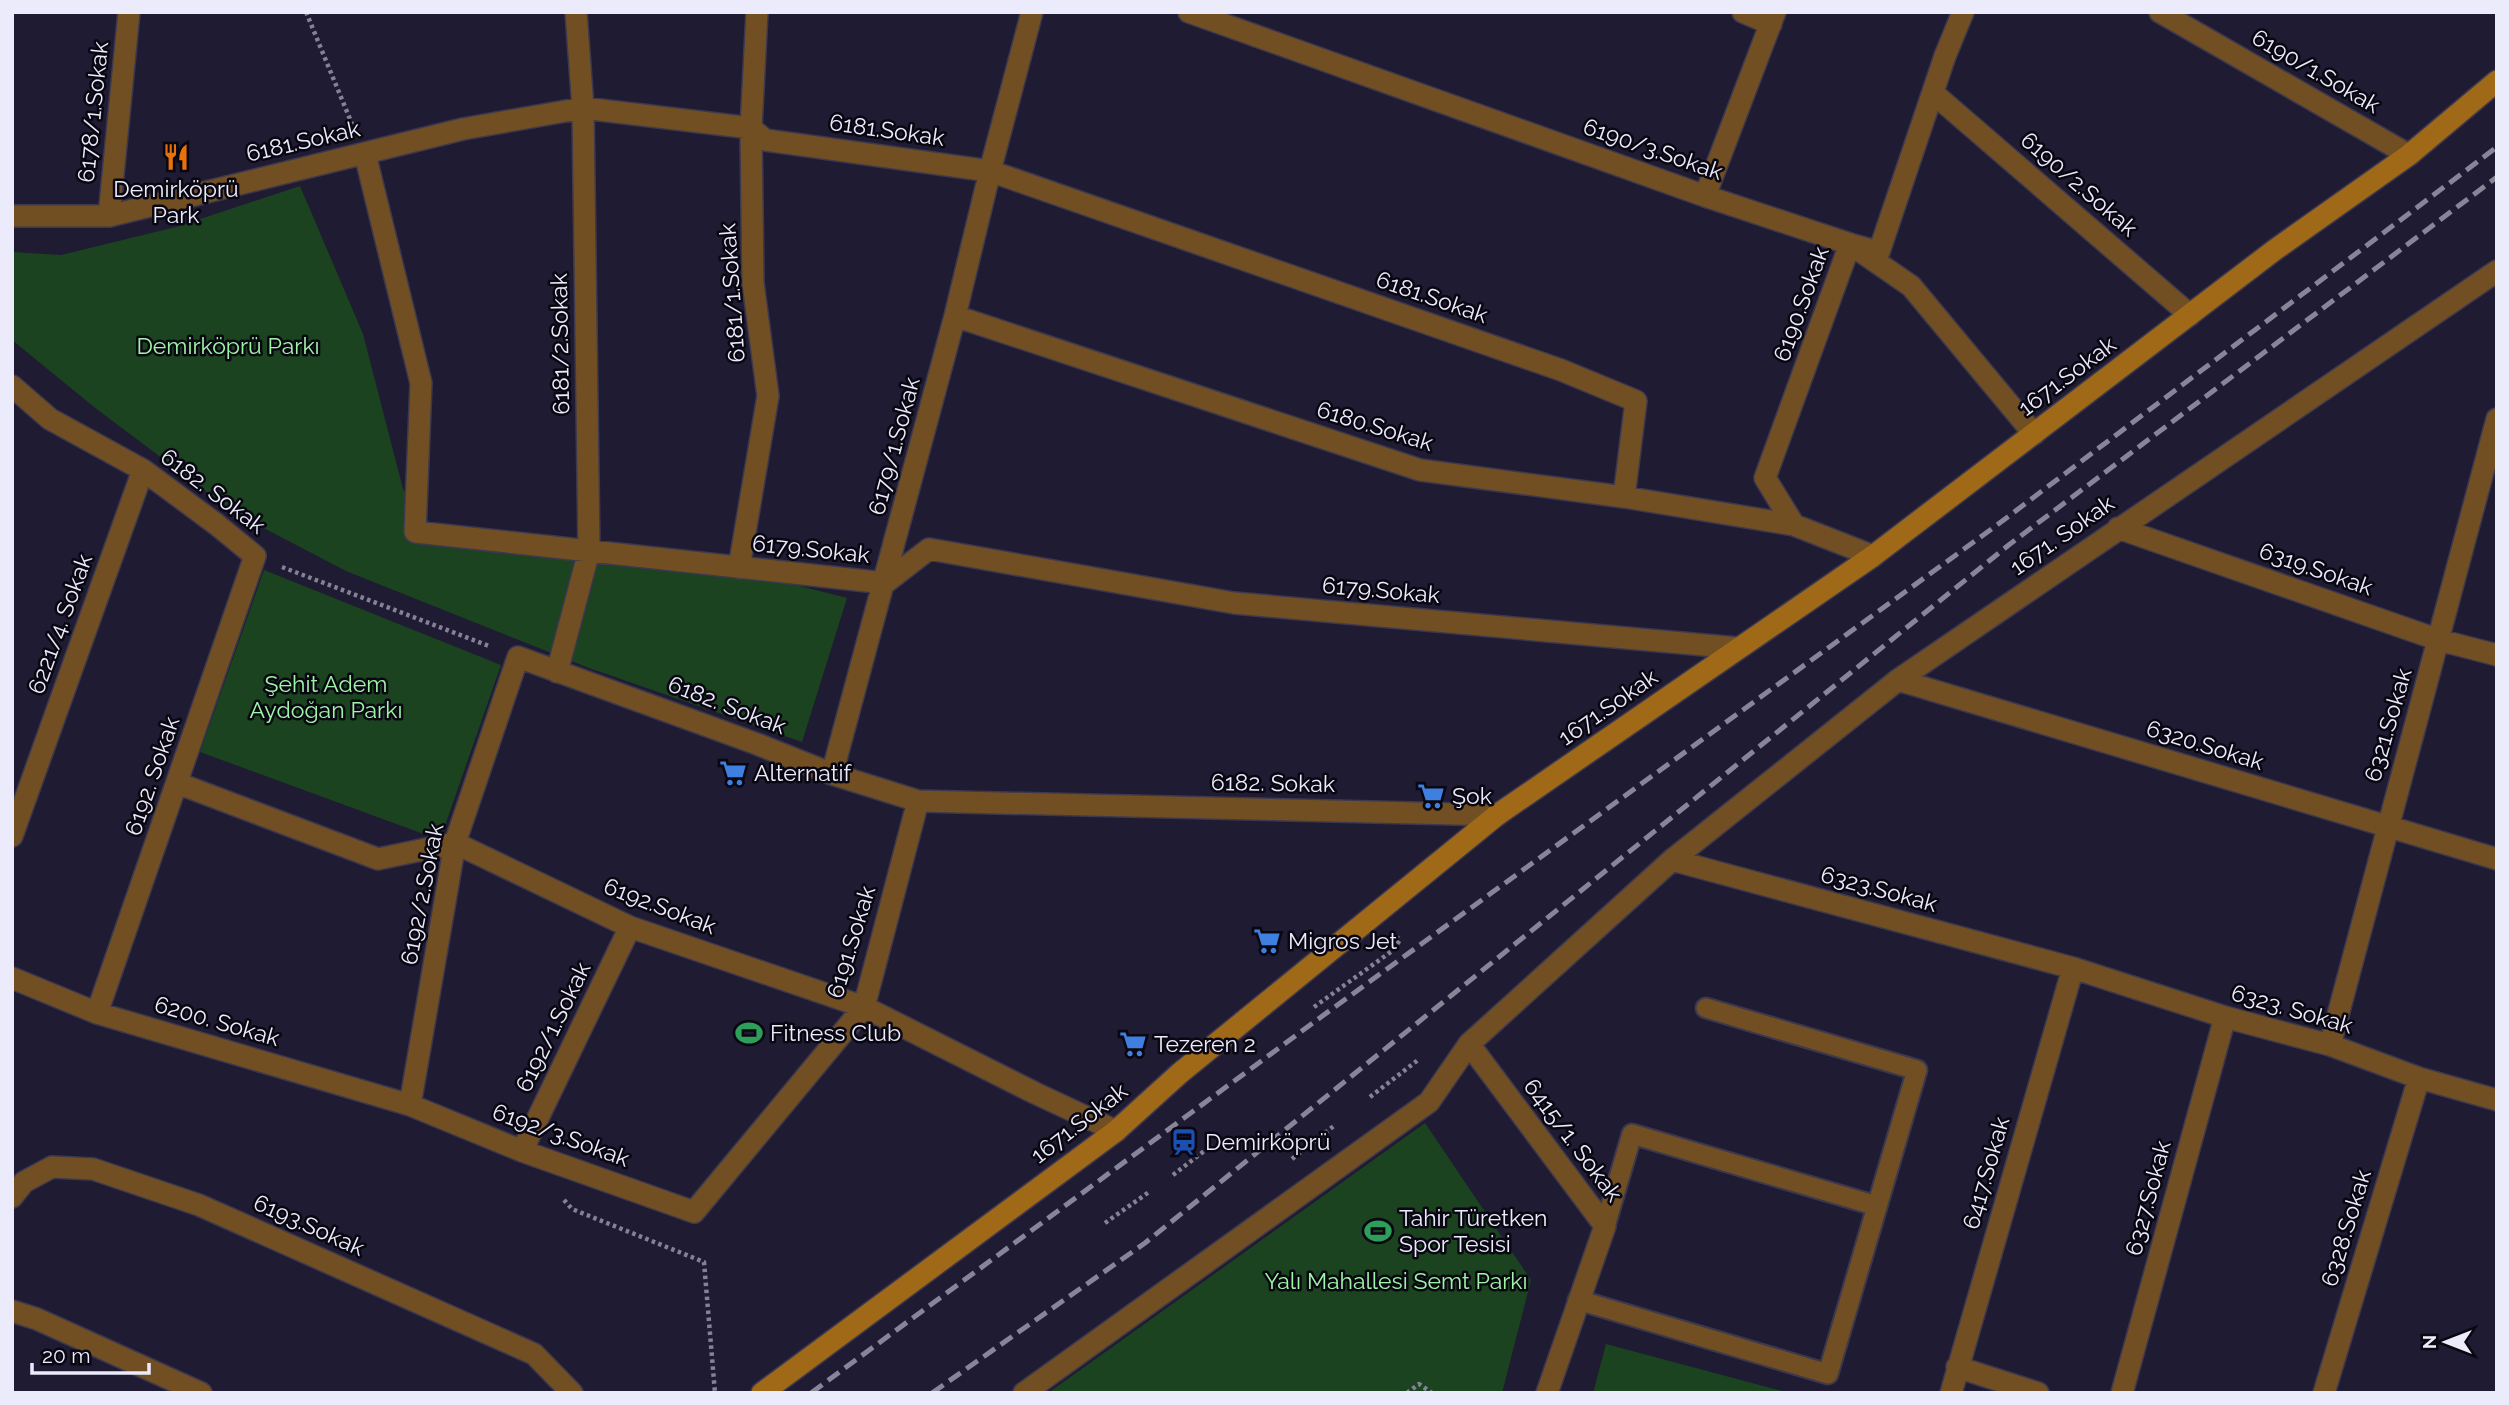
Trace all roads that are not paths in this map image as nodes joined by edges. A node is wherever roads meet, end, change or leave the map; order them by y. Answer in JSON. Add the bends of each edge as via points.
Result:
{"nodes":[{"id":1,"x":129,"y":12,"type":"edge"},
{"id":2,"x":576,"y":12,"type":"edge"},
{"id":3,"x":757,"y":12,"type":"edge"},
{"id":4,"x":1032,"y":12,"type":"edge"},
{"id":5,"x":1189,"y":12,"type":"edge"},
{"id":6,"x":1743,"y":12,"type":"edge"},
{"id":7,"x":1963,"y":12,"type":"edge"},
{"id":8,"x":2160,"y":12,"type":"edge"},
{"id":9,"x":1773,"y":18,"type":"edge"},
{"id":10,"x":2497,"y":81,"type":"edge"},
{"id":11,"x":1933,"y":93,"type":"junction"},
{"id":12,"x":583,"y":108,"type":"junction"},
{"id":13,"x":751,"y":128,"type":"junction"},
{"id":14,"x":365,"y":154,"type":"junction"},
{"id":15,"x":2409,"y":155,"type":"junction"},
{"id":16,"x":990,"y":171,"type":"junction"},
{"id":17,"x":1705,"y":196,"type":"junction"},
{"id":18,"x":12,"y":216,"type":"edge"},
{"id":19,"x":109,"y":216,"type":"junction"},
{"id":20,"x":1850,"y":244,"type":"junction"},
{"id":21,"x":2497,"y":271,"type":"edge"},
{"id":22,"x":2190,"y":315,"type":"junction"},
{"id":23,"x":955,"y":316,"type":"junction"},
{"id":24,"x":12,"y":386,"type":"edge"},
{"id":25,"x":2497,"y":419,"type":"edge"},
{"id":26,"x":2034,"y":434,"type":"junction"},
{"id":27,"x":142,"y":470,"type":"junction"},
{"id":28,"x":1624,"y":497,"type":"junction"},
{"id":29,"x":1794,"y":525,"type":"junction"},
{"id":30,"x":2118,"y":528,"type":"junction"},
{"id":31,"x":589,"y":551,"type":"junction"},
{"id":32,"x":255,"y":556,"type":"joint"},
{"id":33,"x":1873,"y":556,"type":"junction"},
{"id":34,"x":739,"y":568,"type":"junction"},
{"id":35,"x":884,"y":583,"type":"junction"},
{"id":36,"x":2439,"y":640,"type":"junction"},
{"id":37,"x":1738,"y":648,"type":"junction"},
{"id":38,"x":2497,"y":655,"type":"edge"},
{"id":39,"x":518,"y":657,"type":"joint"},
{"id":40,"x":557,"y":672,"type":"junction"},
{"id":41,"x":1898,"y":680,"type":"junction"},
{"id":42,"x":832,"y":774,"type":"junction"},
{"id":43,"x":177,"y":783,"type":"junction"},
{"id":44,"x":918,"y":801,"type":"junction"},
{"id":45,"x":1497,"y":815,"type":"junction"},
{"id":46,"x":2386,"y":827,"type":"junction"},
{"id":47,"x":12,"y":836,"type":"edge"},
{"id":48,"x":455,"y":843,"type":"junction"},
{"id":49,"x":2497,"y":859,"type":"edge"},
{"id":50,"x":1672,"y":860,"type":"junction"},
{"id":51,"x":630,"y":927,"type":"junction"},
{"id":52,"x":2073,"y":968,"type":"junction"},
{"id":53,"x":12,"y":978,"type":"edge"},
{"id":54,"x":864,"y":1007,"type":"junction"},
{"id":55,"x":1706,"y":1008,"type":"dead end"},
{"id":56,"x":97,"y":1013,"type":"junction"},
{"id":57,"x":2225,"y":1017,"type":"junction"},
{"id":58,"x":1469,"y":1044,"type":"junction"},
{"id":59,"x":2330,"y":1045,"type":"junction"},
{"id":60,"x":2419,"y":1078,"type":"junction"},
{"id":61,"x":2497,"y":1100,"type":"edge"},
{"id":62,"x":410,"y":1105,"type":"junction"},
{"id":63,"x":1116,"y":1130,"type":"junction"},
{"id":64,"x":522,"y":1151,"type":"junction"},
{"id":65,"x":12,"y":1197,"type":"edge"},
{"id":66,"x":1877,"y":1206,"type":"junction"},
{"id":67,"x":694,"y":1212,"type":"joint"},
{"id":68,"x":1605,"y":1226,"type":"junction"},
{"id":69,"x":1578,"y":1300,"type":"junction"},
{"id":70,"x":12,"y":1311,"type":"edge"},
{"id":71,"x":1957,"y":1367,"type":"junction"},
{"id":72,"x":201,"y":1393,"type":"edge"},
{"id":73,"x":572,"y":1393,"type":"edge"},
{"id":74,"x":762,"y":1393,"type":"edge"},
{"id":75,"x":1024,"y":1393,"type":"edge"},
{"id":76,"x":1547,"y":1393,"type":"edge"},
{"id":77,"x":1951,"y":1393,"type":"edge"},
{"id":78,"x":2038,"y":1393,"type":"edge"},
{"id":79,"x":2122,"y":1393,"type":"edge"},
{"id":80,"x":2324,"y":1393,"type":"edge"}],
"edges":[{"from":1,"to":19,"type":"street","name":"6178/1.Sokak"},
{"from":2,"to":12,"type":"street","name":"6181/2.Sokak"},
{"from":3,"to":13,"type":"street","name":"6181/1.Sokak"},
{"from":4,"to":16,"type":"street"},
{"from":5,"to":17,"type":"street","name":"6190/3.Sokak"},
{"from":6,"to":9,"type":"street"},
{"from":7,"to":11,"type":"street","name":"6190.Sokak"},
{"from":8,"to":15,"type":"street","name":"6190/1.Sokak"},
{"from":9,"to":17,"type":"street"},
{"from":10,"to":15,"type":"street","name":"1671.Sokak"},
{"from":11,"to":20,"type":"street","name":"6190.Sokak","via":[[1879,252]]},
{"from":11,"to":22,"type":"street","name":"6190/2.Sokak"},
{"from":12,"to":13,"type":"street","name":"6181.Sokak"},
{"from":12,"to":14,"type":"street","name":"6181.Sokak","via":[[463,129]]},
{"from":12,"to":31,"type":"street","name":"6181/2.Sokak"},
{"from":13,"to":16,"type":"street","name":"6181.Sokak","via":[[765,141]]},
{"from":13,"to":34,"type":"street","name":"6181/1.Sokak","via":[[753,283],[768,396]]},
{"from":14,"to":19,"type":"street","name":"6181.Sokak"},
{"from":14,"to":31,"type":"street","name":"6179.Sokak","via":[[421,383],[415,532]]},
{"from":15,"to":22,"type":"street","name":"1671.Sokak"},
{"from":16,"to":23,"type":"street","name":"6179/1.Sokak"},
{"from":16,"to":28,"type":"street","name":"6181.Sokak","via":[[1560,370],[1636,401]]},
{"from":17,"to":20,"type":"street","name":"6190/3.Sokak"},
{"from":18,"to":19,"type":"street","name":"6181.Sokak"},
{"from":20,"to":26,"type":"street","name":"6190/3.Sokak","via":[[1911,286]]},
{"from":20,"to":29,"type":"street","name":"6190.Sokak","via":[[1765,478]]},
{"from":21,"to":30,"type":"street","name":"1671. Sokak"},
{"from":22,"to":26,"type":"street","name":"1671.Sokak"},
{"from":23,"to":28,"type":"street","name":"6180.Sokak","via":[[1420,470]]},
{"from":23,"to":35,"type":"street","name":"6179/1.Sokak"},
{"from":24,"to":27,"type":"street","name":"6182. Sokak","via":[[50,419]]},
{"from":25,"to":36,"type":"street","name":"6321.Sokak"},
{"from":26,"to":33,"type":"street","name":"1671.Sokak"},
{"from":27,"to":32,"type":"street","name":"6182. Sokak"},
{"from":27,"to":47,"type":"street","name":"6221/4. Sokak"},
{"from":28,"to":29,"type":"street","name":"6180.Sokak"},
{"from":29,"to":33,"type":"street","name":"6180.Sokak"},
{"from":30,"to":36,"type":"street","name":"6319.Sokak"},
{"from":30,"to":41,"type":"street","name":"1671. Sokak"},
{"from":31,"to":34,"type":"street","name":"6179.Sokak"},
{"from":31,"to":40,"type":"street","name":"6181/2.Sokak"},
{"from":32,"to":43,"type":"street","name":"6192. Sokak"},
{"from":33,"to":37,"type":"street","name":"1671.Sokak"},
{"from":34,"to":35,"type":"street","name":"6179.Sokak"},
{"from":35,"to":37,"type":"street","name":"6179.Sokak","via":[[929,549],[1234,603]]},
{"from":35,"to":42,"type":"street","name":"6179/1.Sokak"},
{"from":36,"to":38,"type":"street","name":"6319.Sokak"},
{"from":36,"to":46,"type":"street","name":"6321.Sokak"},
{"from":37,"to":45,"type":"street","name":"1671.Sokak"},
{"from":39,"to":40,"type":"street","name":"6182. Sokak"},
{"from":39,"to":48,"type":"street","name":"6192/2.Sokak"},
{"from":40,"to":42,"type":"street","name":"6182. Sokak"},
{"from":41,"to":46,"type":"street","name":"6320.Sokak"},
{"from":41,"to":50,"type":"street","name":"1671. Sokak"},
{"from":42,"to":44,"type":"street","name":"6182. Sokak"},
{"from":43,"to":48,"type":"street","via":[[378,859]]},
{"from":43,"to":56,"type":"street","name":"6192. Sokak"},
{"from":44,"to":45,"type":"street","name":"6182. Sokak"},
{"from":44,"to":54,"type":"street","name":"6191.Sokak"},
{"from":45,"to":63,"type":"street","name":"1671.Sokak"},
{"from":46,"to":49,"type":"street","name":"6320.Sokak"},
{"from":46,"to":59,"type":"street","name":"6321.Sokak"},
{"from":48,"to":51,"type":"street","name":"6192.Sokak"},
{"from":48,"to":62,"type":"street","name":"6192/2.Sokak"},
{"from":50,"to":52,"type":"street","name":"6323.Sokak"},
{"from":50,"to":58,"type":"street"},
{"from":51,"to":54,"type":"street","name":"6192.Sokak"},
{"from":51,"to":64,"type":"street","name":"6192/1.Sokak"},
{"from":52,"to":57,"type":"street","name":"6323. Sokak"},
{"from":52,"to":71,"type":"street","name":"6417.Sokak"},
{"from":53,"to":56,"type":"street","name":"6200. Sokak"},
{"from":54,"to":63,"type":"street","name":"6192.Sokak"},
{"from":54,"to":67,"type":"street","name":"6191.Sokak"},
{"from":55,"to":66,"type":"lane","via":[[1917,1070]]},
{"from":56,"to":62,"type":"street","name":"6200. Sokak"},
{"from":57,"to":59,"type":"street","name":"6323. Sokak"},
{"from":57,"to":79,"type":"street","name":"6327.Sokak"},
{"from":58,"to":68,"type":"street","name":"6415/1. Sokak"},
{"from":58,"to":75,"type":"street","via":[[1429,1102]]},
{"from":59,"to":60,"type":"street","name":"6323. Sokak"},
{"from":60,"to":61,"type":"street","name":"6323. Sokak"},
{"from":60,"to":80,"type":"street","name":"6328.Sokak"},
{"from":62,"to":64,"type":"street","name":"6192/3.Sokak"},
{"from":63,"to":74,"type":"street","name":"1671.Sokak"},
{"from":64,"to":67,"type":"street","name":"6192/3.Sokak"},
{"from":65,"to":73,"type":"street","name":"6193.Sokak","via":[[24,1182],[52,1167],[93,1168],[188,1201],[534,1354]]},
{"from":66,"to":68,"type":"lane","via":[[1632,1134]]},
{"from":66,"to":69,"type":"lane","via":[[1828,1374]]},
{"from":68,"to":69,"type":"street","name":"6415/1. Sokak"},
{"from":69,"to":76,"type":"street","name":"6415/1. Sokak"},
{"from":70,"to":72,"type":"street"},
{"from":71,"to":77,"type":"street","name":"6417.Sokak"},
{"from":71,"to":78,"type":"street"}]}
